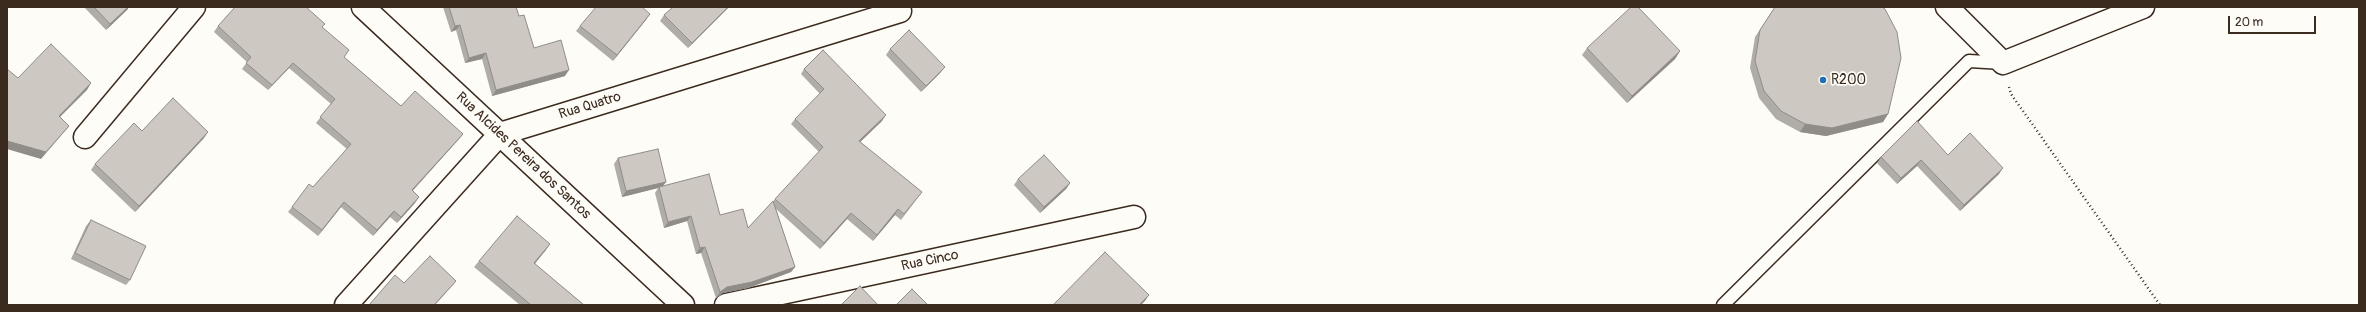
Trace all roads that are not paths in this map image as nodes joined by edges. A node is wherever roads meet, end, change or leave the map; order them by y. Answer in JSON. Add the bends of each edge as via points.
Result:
{"nodes":[{"id":1,"x":194,"y":7,"type":"edge"},
{"id":2,"x":363,"y":7,"type":"edge"},
{"id":3,"x":1946,"y":7,"type":"edge"},
{"id":4,"x":2143,"y":7,"type":"edge"},
{"id":5,"x":900,"y":11,"type":"dead end"},
{"id":6,"x":2003,"y":63,"type":"junction"},
{"id":7,"x":500,"y":134,"type":"junction"},
{"id":8,"x":85,"y":137,"type":"dead end"},
{"id":9,"x":1134,"y":217,"type":"dead end"},
{"id":10,"x":346,"y":305,"type":"edge"},
{"id":11,"x":683,"y":305,"type":"edge"},
{"id":12,"x":726,"y":305,"type":"edge"},
{"id":13,"x":1723,"y":305,"type":"edge"}],
"edges":[{"from":1,"to":8,"type":"street"},
{"from":2,"to":7,"type":"street","name":"Rua Alcides Pereira dos Santos"},
{"from":3,"to":6,"type":"street"},
{"from":4,"to":6,"type":"street"},
{"from":5,"to":7,"type":"street","name":"Rua Quatro"},
{"from":6,"to":13,"type":"lane","via":[[1969,61]]},
{"from":7,"to":10,"type":"street"},
{"from":7,"to":11,"type":"street","name":"Rua Alcides Pereira dos Santos"},
{"from":9,"to":12,"type":"street","name":"Rua Cinco"}]}
